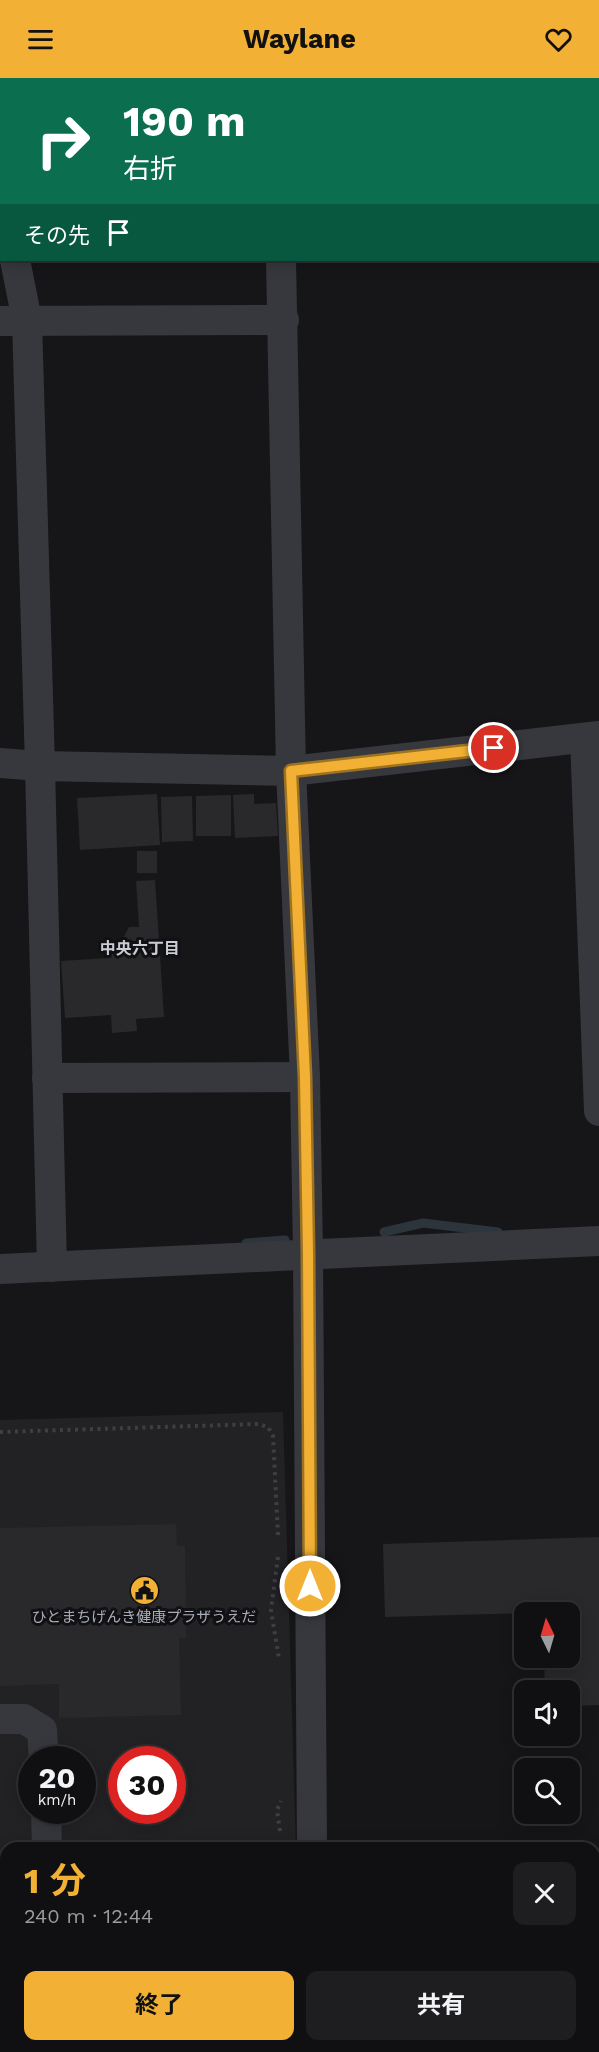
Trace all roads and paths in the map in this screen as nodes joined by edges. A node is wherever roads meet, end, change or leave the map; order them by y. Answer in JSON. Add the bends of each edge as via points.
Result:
{"nodes":[{"id":1,"x":15,"y":261,"type":"edge"},
{"id":2,"x":281,"y":261,"type":"edge"},
{"id":3,"x":284,"y":320,"type":"junction"},
{"id":4,"x":13,"y":321,"type":"edge"},
{"id":5,"x":592,"y":737,"type":"edge"},
{"id":6,"x":0,"y":763,"type":"edge"},
{"id":7,"x":40,"y":766,"type":"junction"},
{"id":8,"x":291,"y":771,"type":"junction"},
{"id":9,"x":597,"y":992,"type":"edge"},
{"id":10,"x":305,"y":1077,"type":"junction"},
{"id":11,"x":47,"y":1078,"type":"junction"},
{"id":12,"x":599,"y":1111,"type":"edge"},
{"id":13,"x":599,"y":1241,"type":"edge"},
{"id":14,"x":308,"y":1253,"type":"junction"},
{"id":15,"x":52,"y":1267,"type":"junction"},
{"id":16,"x":0,"y":1269,"type":"edge"},
{"id":17,"x":0,"y":1432,"type":"edge"},
{"id":18,"x":278,"y":1545,"type":"dead end"},
{"id":19,"x":278,"y":1552,"type":"dead end"},
{"id":20,"x":280,"y":1668,"type":"dead end"},
{"id":21,"x":0,"y":1719,"type":"edge"},
{"id":22,"x":43,"y":1746,"type":"edge"},
{"id":23,"x":283,"y":1797,"type":"dead end"},
{"id":24,"x":46,"y":1824,"type":"edge"},
{"id":25,"x":281,"y":1838,"type":"dead end"},
{"id":26,"x":47,"y":1842,"type":"edge"},
{"id":27,"x":312,"y":1842,"type":"edge"}],
"edges":[{"from":1,"to":4,"type":"street"},
{"from":2,"to":3,"type":"street"},
{"from":3,"to":4,"type":"street"},
{"from":3,"to":8,"type":"street"},
{"from":4,"to":7,"type":"street"},
{"from":5,"to":8,"type":"street"},
{"from":5,"to":9,"type":"street"},
{"from":6,"to":7,"type":"street"},
{"from":7,"to":8,"type":"street"},
{"from":7,"to":11,"type":"street"},
{"from":8,"to":10,"type":"street"},
{"from":9,"to":12,"type":"street"},
{"from":10,"to":11,"type":"street"},
{"from":10,"to":14,"type":"street"},
{"from":11,"to":15,"type":"street"},
{"from":13,"to":14,"type":"street"},
{"from":14,"to":15,"type":"street"},
{"from":14,"to":27,"type":"street"},
{"from":15,"to":16,"type":"street"},
{"from":17,"to":18,"type":"path","via":[[258,1424],[268,1427],[274,1447]]},
{"from":19,"to":20,"type":"path","via":[[271,1610]]},
{"from":21,"to":22,"type":"street","via":[[24,1719],[42,1730]]},
{"from":23,"to":25,"type":"path","via":[[277,1810]]},
{"from":24,"to":26,"type":"street"}]}
